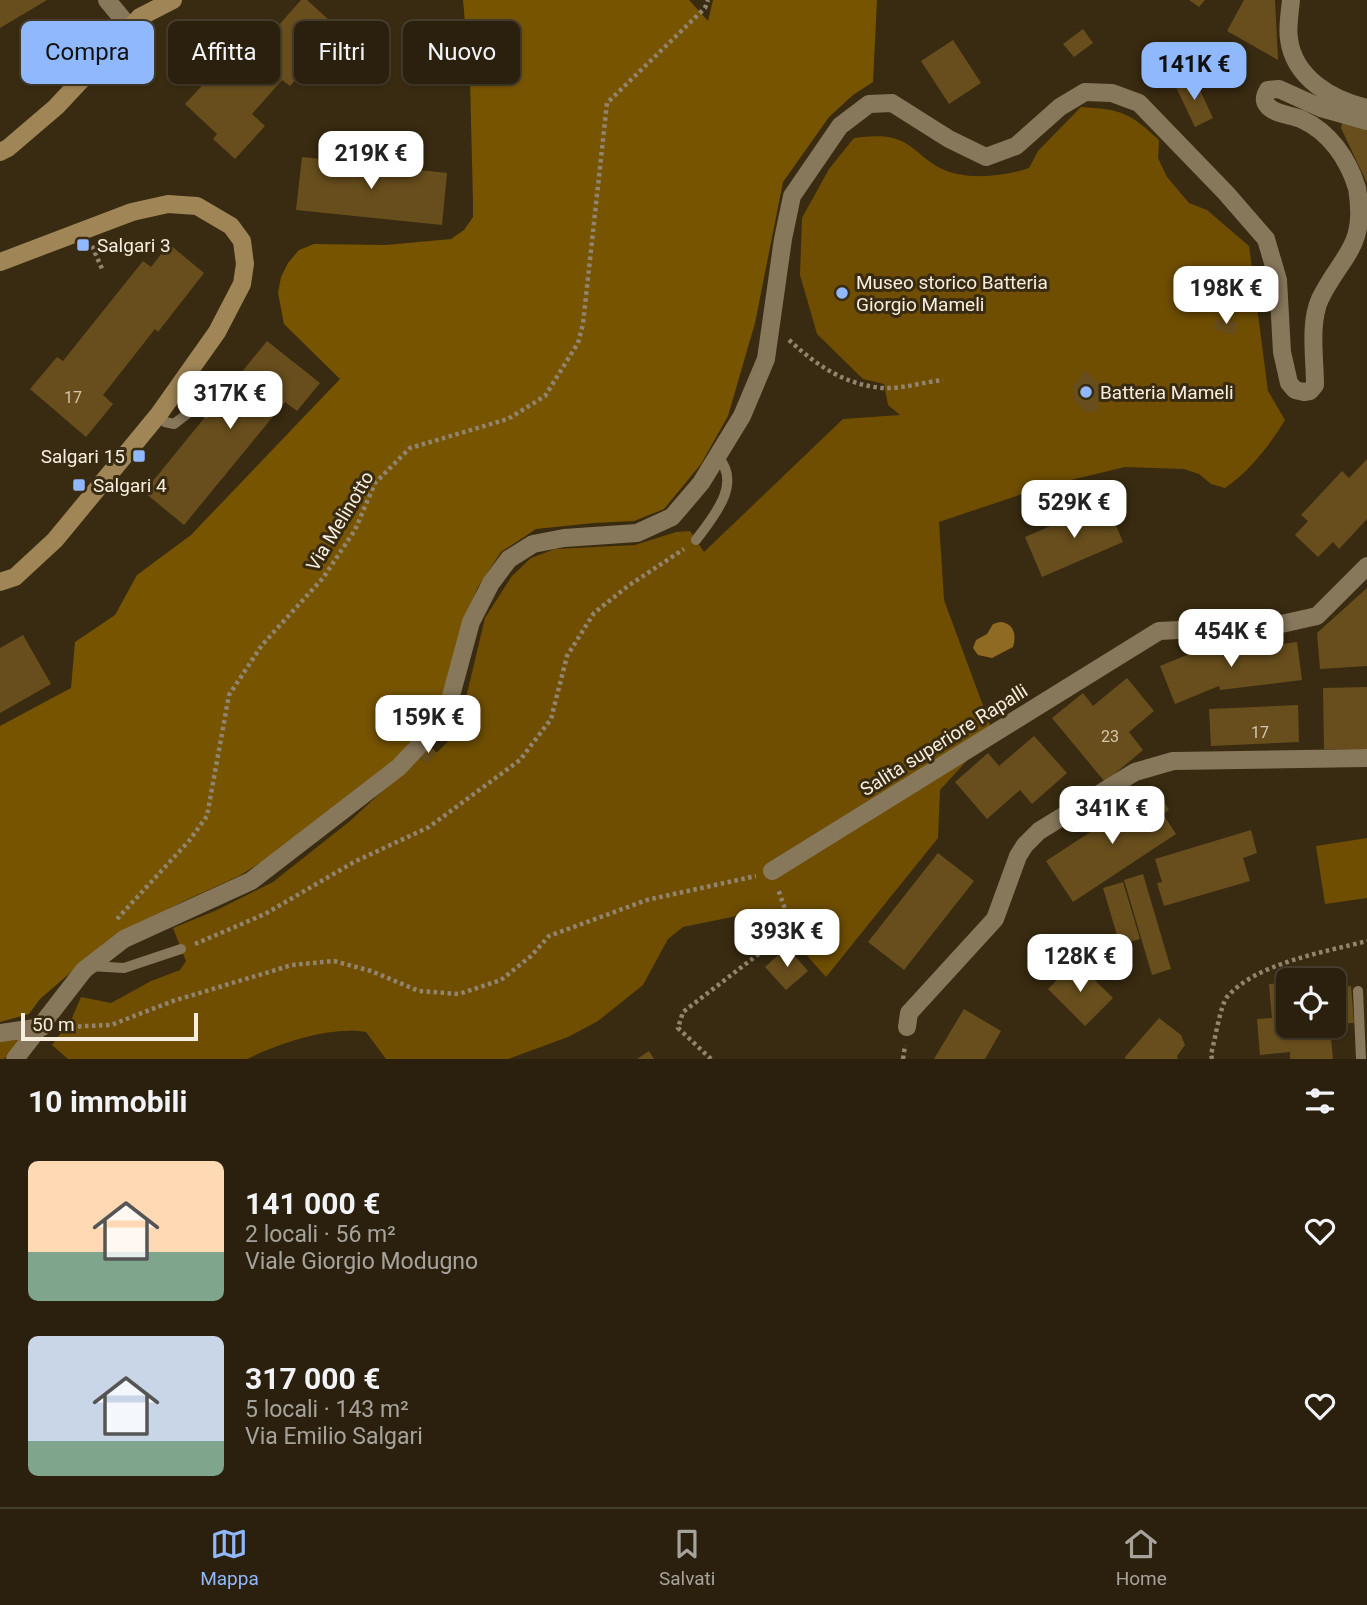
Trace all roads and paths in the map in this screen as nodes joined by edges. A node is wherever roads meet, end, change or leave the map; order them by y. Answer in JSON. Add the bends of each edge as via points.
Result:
{"nodes":[{"id":1,"x":107,"y":0,"type":"edge"},
{"id":2,"x":173,"y":0,"type":"edge"},
{"id":3,"x":708,"y":0,"type":"edge"},
{"id":4,"x":1291,"y":0,"type":"edge"},
{"id":5,"x":125,"y":21,"type":"edge"},
{"id":6,"x":136,"y":21,"type":"edge"},
{"id":7,"x":77,"y":84,"type":"edge"},
{"id":8,"x":1367,"y":108,"type":"edge"},
{"id":9,"x":1367,"y":121,"type":"edge"},
{"id":10,"x":0,"y":152,"type":"edge"},
{"id":11,"x":90,"y":243,"type":"dead end"},
{"id":12,"x":0,"y":262,"type":"edge"},
{"id":13,"x":103,"y":271,"type":"dead end"},
{"id":14,"x":773,"y":325,"type":"junction"},
{"id":15,"x":943,"y":380,"type":"dead end"},
{"id":16,"x":206,"y":413,"type":"dead end"},
{"id":17,"x":159,"y":414,"type":"junction"},
{"id":18,"x":717,"y":456,"type":"junction"},
{"id":19,"x":696,"y":540,"type":"joint"},
{"id":20,"x":1367,"y":566,"type":"edge"},
{"id":21,"x":0,"y":582,"type":"edge"},
{"id":22,"x":1367,"y":758,"type":"edge"},
{"id":23,"x":772,"y":871,"type":"junction"},
{"id":24,"x":108,"y":928,"type":"dead end"},
{"id":25,"x":1367,"y":941,"type":"edge"},
{"id":26,"x":181,"y":949,"type":"joint"},
{"id":27,"x":89,"y":966,"type":"junction"},
{"id":28,"x":1358,"y":990,"type":"dead end"},
{"id":29,"x":42,"y":1027,"type":"junction"},
{"id":30,"x":907,"y":1027,"type":"dead end"},
{"id":31,"x":0,"y":1033,"type":"edge"},
{"id":32,"x":15,"y":1059,"type":"edge"},
{"id":33,"x":711,"y":1059,"type":"edge"},
{"id":34,"x":1212,"y":1059,"type":"edge"},
{"id":35,"x":1362,"y":1059,"type":"edge"}],
"edges":[{"from":1,"to":5,"type":"street"},
{"from":2,"to":6,"type":"street"},
{"from":3,"to":24,"type":"path","name":"Via Melinotto","via":[[607,103],[583,324],[578,344],[545,396],[508,419],[410,448],[374,483],[355,530],[323,578],[262,645],[229,695],[206,816],[189,841]]},
{"from":4,"to":8,"type":"street","via":[[1289,39],[1297,64],[1324,91]]},
{"from":7,"to":10,"type":"street"},
{"from":9,"to":14,"type":"street","via":[[1273,88],[1265,97],[1272,109],[1324,132],[1341,153],[1358,189],[1364,227],[1359,243],[1320,301],[1315,385],[1310,391],[1295,390],[1289,383],[1282,352],[1278,280],[1266,239],[1139,103],[1112,93],[1085,92],[1060,107],[1016,146],[986,158],[892,103],[869,104],[840,126],[792,196]]},
{"from":11,"to":13,"type":"path"},
{"from":12,"to":17,"type":"street","via":[[132,212],[168,204],[197,206],[230,226],[245,254],[242,285],[217,332]]},
{"from":14,"to":15,"type":"path","via":[[841,379],[885,388]]},
{"from":14,"to":18,"type":"street","via":[[766,359],[742,416]]},
{"from":16,"to":17,"type":"lane","via":[[196,407],[174,424]]},
{"from":17,"to":21,"type":"street","via":[[55,540],[15,578]]},
{"from":18,"to":19,"type":"lane","via":[[729,476],[726,492]]},
{"from":18,"to":27,"type":"street","via":[[672,517],[637,533],[533,544],[509,559],[471,622],[444,718],[399,767],[251,881],[124,939]]},
{"from":19,"to":26,"type":"path","via":[[594,613],[567,656],[551,719],[520,760],[429,827],[354,862],[265,914]]},
{"from":20,"to":23,"type":"street","name":"Salita superiore Rapalli","via":[[1317,616],[1277,625],[1159,631]]},
{"from":22,"to":30,"type":"street","via":[[1173,761],[1135,772],[1038,831],[1018,856],[995,919],[909,1013]]},
{"from":23,"to":29,"type":"path","via":[[647,900],[578,924],[549,936],[501,980],[459,994],[419,991],[334,961],[292,965],[111,1025]]},
{"from":23,"to":33,"type":"path","via":[[784,906],[786,933],[683,1012],[678,1028]]},
{"from":25,"to":34,"type":"path","via":[[1257,974],[1226,998]]},
{"from":26,"to":27,"type":"lane","via":[[124,968]]},
{"from":27,"to":29,"type":"street"},
{"from":28,"to":35,"type":"lane"},
{"from":29,"to":31,"type":"street"},
{"from":29,"to":32,"type":"street"}]}
